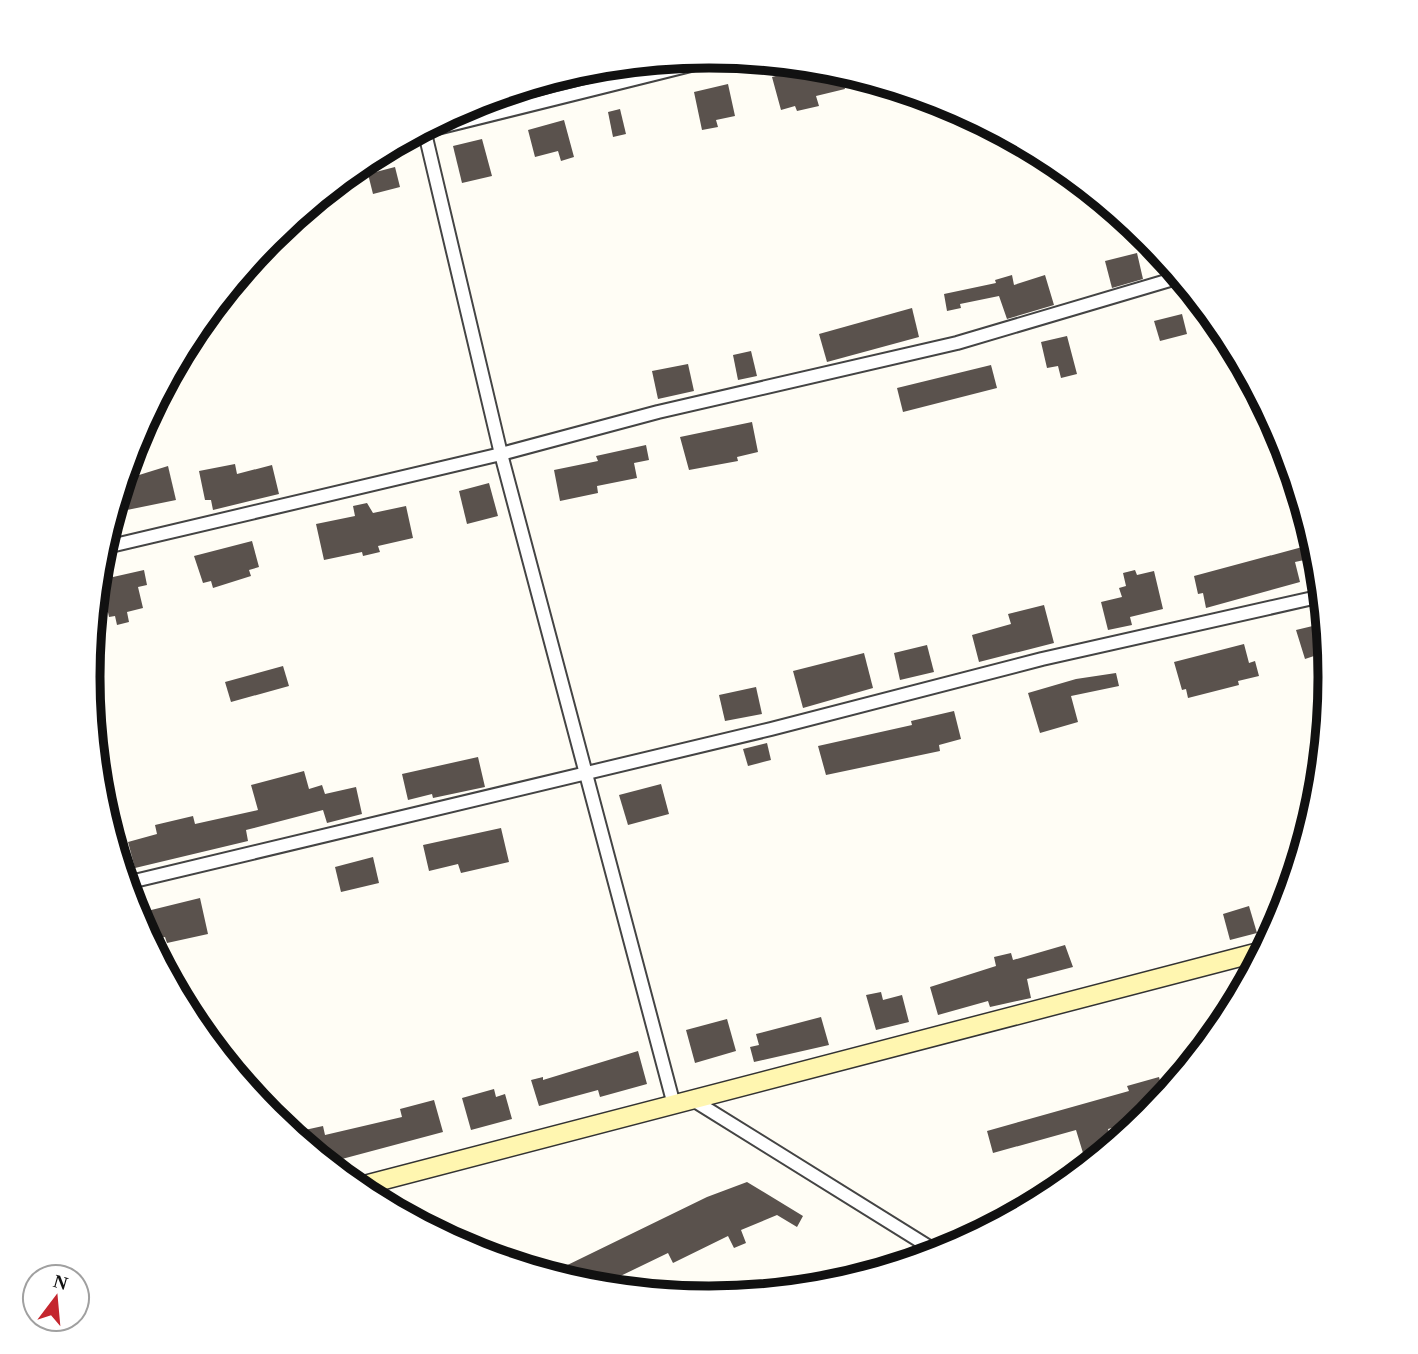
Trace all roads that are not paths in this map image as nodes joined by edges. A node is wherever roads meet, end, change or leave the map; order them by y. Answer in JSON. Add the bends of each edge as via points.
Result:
{"nodes":[{"id":1,"x":670,"y":70,"type":"edge"},
{"id":2,"x":463,"y":121,"type":"edge"},
{"id":3,"x":423,"y":140,"type":"edge"},
{"id":4,"x":1170,"y":280,"type":"edge"},
{"id":5,"x":501,"y":454,"type":"junction"},
{"id":6,"x":115,"y":545,"type":"edge"},
{"id":7,"x":1313,"y":598,"type":"edge"},
{"id":8,"x":587,"y":772,"type":"junction"},
{"id":9,"x":136,"y":881,"type":"edge"},
{"id":10,"x":1251,"y":954,"type":"edge"},
{"id":11,"x":693,"y":1100,"type":"junction"},
{"id":12,"x":674,"y":1105,"type":"junction"},
{"id":13,"x":371,"y":1183,"type":"edge"},
{"id":14,"x":926,"y":1245,"type":"edge"}],
"edges":[{"from":1,"to":2,"type":"street"},
{"from":3,"to":5,"type":"street"},
{"from":4,"to":5,"type":"street","via":[[957,343],[658,412]]},
{"from":5,"to":6,"type":"street"},
{"from":5,"to":8,"type":"street"},
{"from":7,"to":8,"type":"street","via":[[1042,659]]},
{"from":8,"to":9,"type":"street"},
{"from":8,"to":12,"type":"street"},
{"from":10,"to":11,"type":"street"},
{"from":11,"to":12,"type":"street"},
{"from":11,"to":14,"type":"street"},
{"from":12,"to":13,"type":"street"}]}
